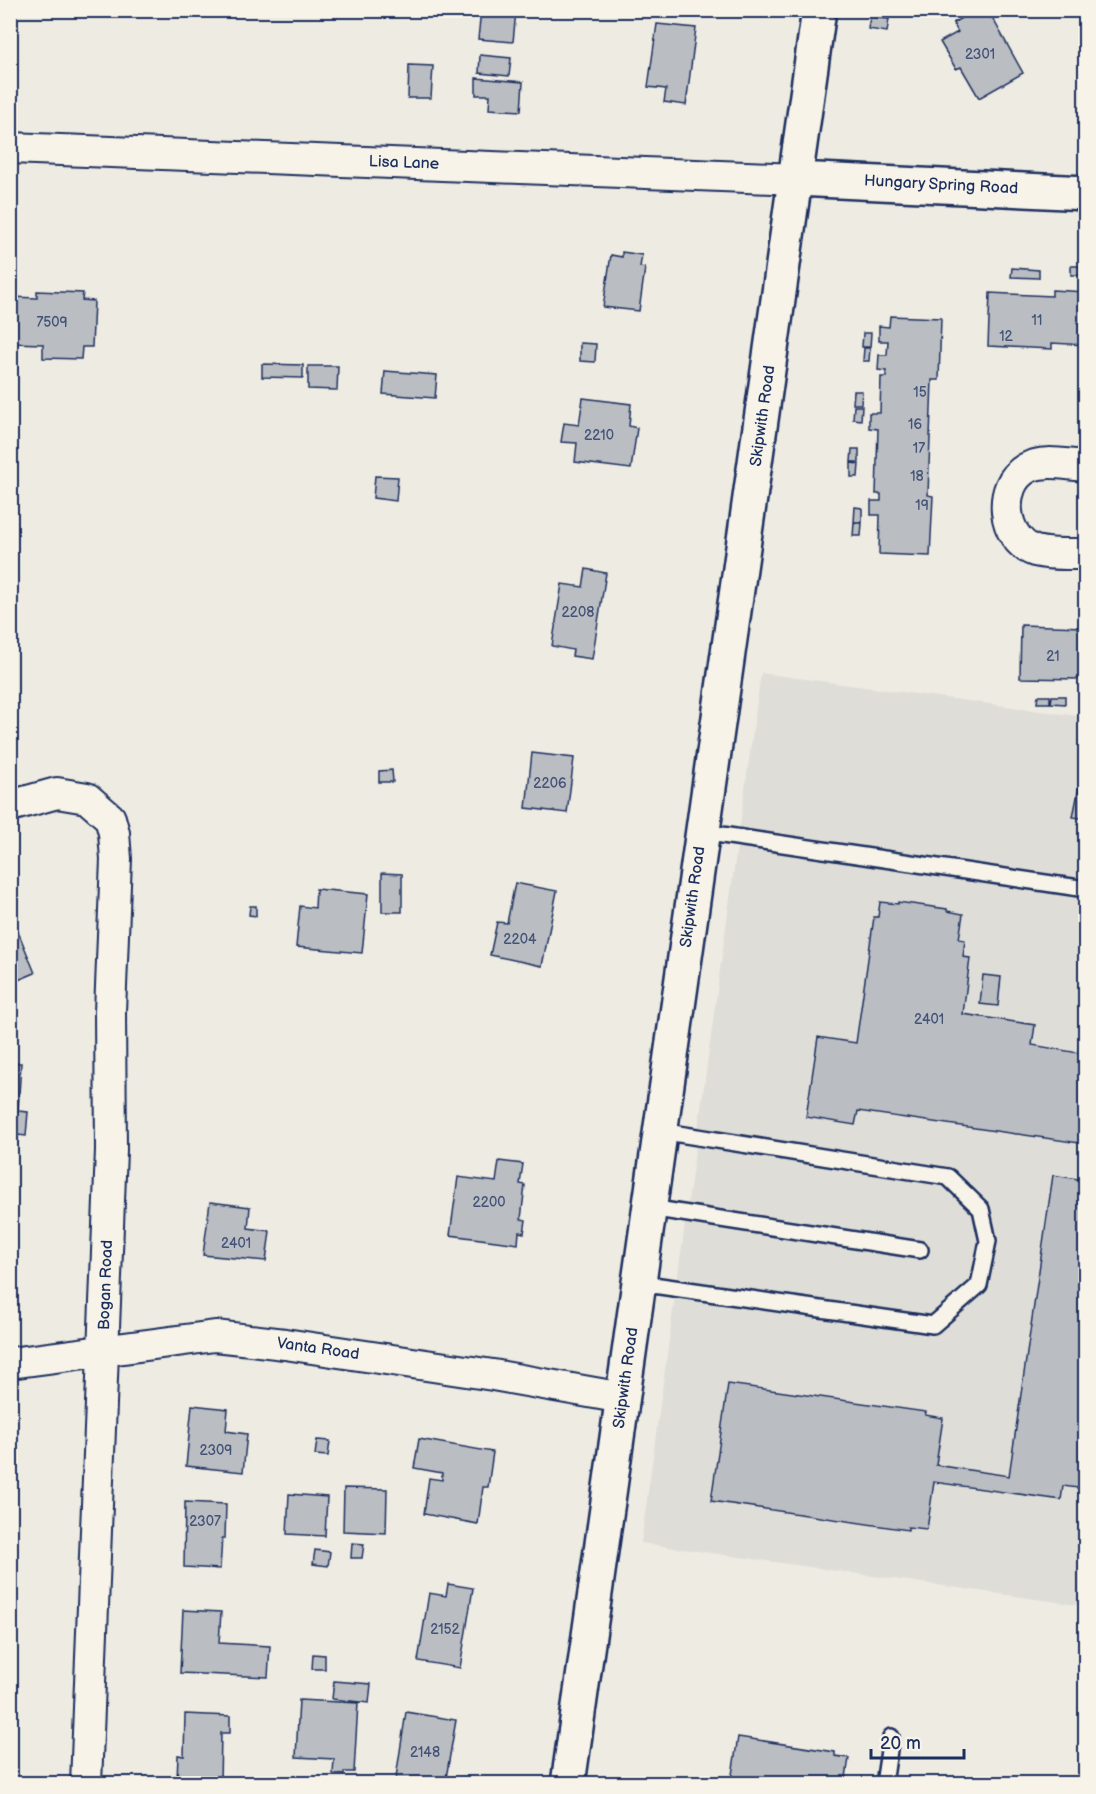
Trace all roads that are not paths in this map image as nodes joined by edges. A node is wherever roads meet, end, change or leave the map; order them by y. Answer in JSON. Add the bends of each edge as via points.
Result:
{"nodes":[{"id":1,"x":819,"y":10,"type":"edge"},
{"id":2,"x":10,"y":148,"type":"edge"},
{"id":3,"x":797,"y":179,"type":"junction"},
{"id":4,"x":1086,"y":193,"type":"edge"},
{"id":5,"x":1086,"y":466,"type":"edge"},
{"id":6,"x":1086,"y":554,"type":"edge"},
{"id":7,"x":10,"y":806,"type":"edge"},
{"id":8,"x":702,"y":832,"type":"junction"},
{"id":9,"x":1086,"y":889,"type":"edge"},
{"id":10,"x":660,"y":1131,"type":"junction"},
{"id":11,"x":650,"y":1208,"type":"junction"},
{"id":12,"x":920,"y":1250,"type":"dead end"},
{"id":13,"x":639,"y":1283,"type":"junction"},
{"id":14,"x":104,"y":1350,"type":"junction"},
{"id":15,"x":10,"y":1363,"type":"edge"},
{"id":16,"x":623,"y":1398,"type":"junction"},
{"id":17,"x":891,"y":1737,"type":"dead end"},
{"id":18,"x":86,"y":1784,"type":"edge"},
{"id":19,"x":568,"y":1784,"type":"edge"},
{"id":20,"x":884,"y":1784,"type":"edge"}],
"edges":[{"from":1,"to":3,"type":"main road","name":"Skipwith Road"},
{"from":2,"to":3,"type":"street","name":"Lisa Lane"},
{"from":3,"to":4,"type":"main road","name":"Hungary Spring Road"},
{"from":3,"to":8,"type":"main road","name":"Skipwith Road"},
{"from":5,"to":6,"type":"street","via":[[1043,463],[1026,468],[1014,480],[1007,500],[1010,526],[1026,546],[1035,551]]},
{"from":7,"to":14,"type":"street","name":"Bogan Road","via":[[57,793],[87,798],[110,818],[114,833],[111,1150]]},
{"from":8,"to":9,"type":"lane"},
{"from":8,"to":10,"type":"main road","name":"Skipwith Road"},
{"from":10,"to":11,"type":"main road","name":"Skipwith Road"},
{"from":10,"to":13,"type":"lane","via":[[948,1177],[981,1209],[988,1241],[979,1285],[933,1325]]},
{"from":11,"to":12,"type":"lane"},
{"from":11,"to":13,"type":"main road","name":"Skipwith Road"},
{"from":13,"to":16,"type":"main road","name":"Skipwith Road"},
{"from":14,"to":15,"type":"street","name":"Vanta Road"},
{"from":14,"to":16,"type":"street","name":"Vanta Road","via":[[214,1336],[482,1373]]},
{"from":14,"to":18,"type":"street","name":"Bogan Road"},
{"from":16,"to":19,"type":"main road","name":"Skipwith Road"},
{"from":17,"to":20,"type":"lane"}]}
